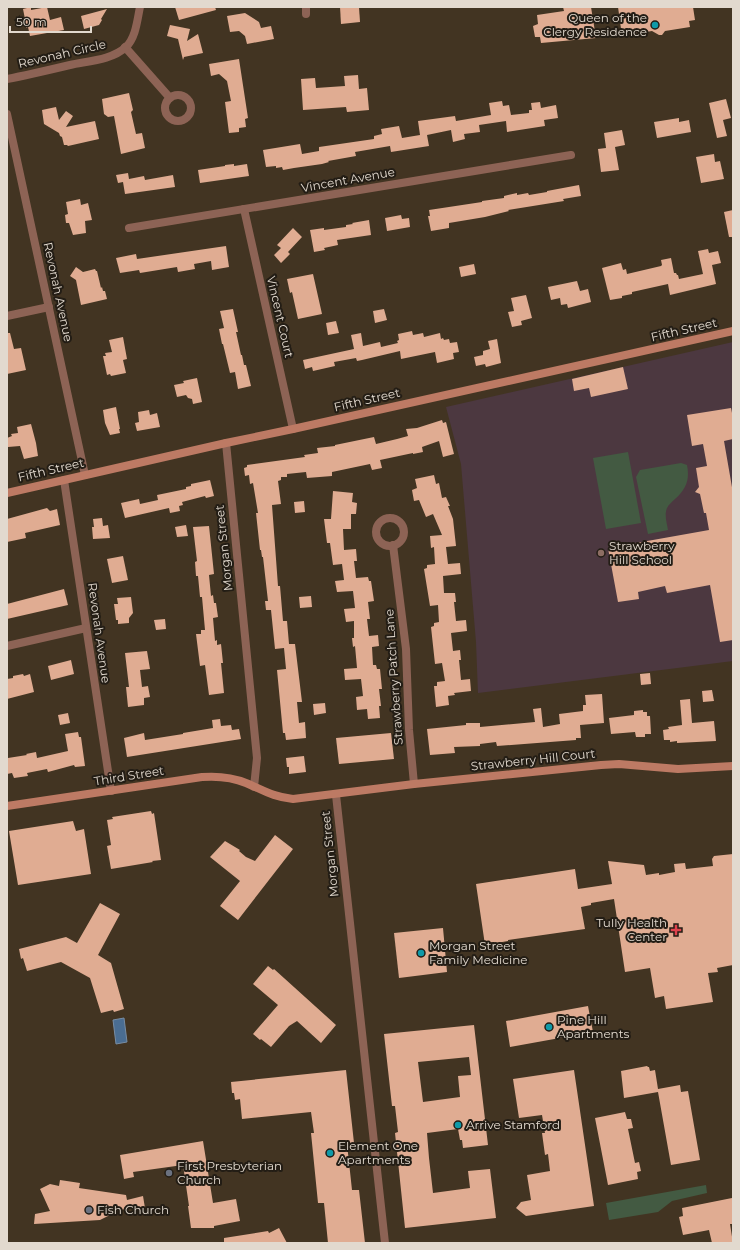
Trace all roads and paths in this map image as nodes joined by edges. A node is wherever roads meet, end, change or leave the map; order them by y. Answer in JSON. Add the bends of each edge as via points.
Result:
{"nodes":[{"id":1,"x":140,"y":7,"type":"edge"},
{"id":2,"x":126,"y":47,"type":"junction"},
{"id":3,"x":7,"y":80,"type":"edge"},
{"id":4,"x":170,"y":98,"type":"dead end"},
{"id":5,"x":7,"y":114,"type":"edge"},
{"id":6,"x":10,"y":140,"type":"edge"},
{"id":7,"x":571,"y":155,"type":"dead end"},
{"id":8,"x":244,"y":210,"type":"junction"},
{"id":9,"x":129,"y":228,"type":"dead end"},
{"id":10,"x":48,"y":307,"type":"junction"},
{"id":11,"x":7,"y":316,"type":"edge"},
{"id":12,"x":733,"y":331,"type":"edge"},
{"id":13,"x":293,"y":429,"type":"junction"},
{"id":14,"x":226,"y":443,"type":"junction"},
{"id":15,"x":85,"y":475,"type":"junction"},
{"id":16,"x":64,"y":480,"type":"junction"},
{"id":17,"x":7,"y":493,"type":"edge"},
{"id":18,"x":392,"y":545,"type":"dead end"},
{"id":19,"x":86,"y":628,"type":"junction"},
{"id":20,"x":7,"y":646,"type":"edge"},
{"id":21,"x":733,"y":766,"type":"edge"},
{"id":22,"x":414,"y":784,"type":"junction"},
{"id":23,"x":254,"y":787,"type":"junction"},
{"id":24,"x":111,"y":791,"type":"junction"},
{"id":25,"x":336,"y":794,"type":"junction"},
{"id":26,"x":7,"y":806,"type":"edge"},
{"id":27,"x":385,"y":1243,"type":"edge"}],
"edges":[{"from":1,"to":2,"type":"street","via":[[135,33]]},
{"from":2,"to":3,"type":"street","name":"Revonah Circle","via":[[108,56]]},
{"from":2,"to":4,"type":"street"},
{"from":5,"to":6,"type":"street","name":"Revonah Avenue"},
{"from":6,"to":10,"type":"street","name":"Revonah Avenue"},
{"from":7,"to":8,"type":"street","name":"Vincent Avenue"},
{"from":8,"to":9,"type":"street","name":"Vincent Avenue"},
{"from":8,"to":13,"type":"street","name":"Vincent Court"},
{"from":10,"to":11,"type":"street"},
{"from":10,"to":15,"type":"street","name":"Revonah Avenue"},
{"from":12,"to":13,"type":"street","name":"Fifth Street"},
{"from":13,"to":14,"type":"street","name":"Fifth Street"},
{"from":14,"to":15,"type":"street","name":"Fifth Street"},
{"from":14,"to":23,"type":"street","name":"Morgan Street","via":[[257,758]]},
{"from":15,"to":16,"type":"street","name":"Fifth Street"},
{"from":16,"to":17,"type":"street","name":"Fifth Street"},
{"from":16,"to":19,"type":"street","name":"Revonah Avenue"},
{"from":18,"to":22,"type":"street","name":"Strawberry Patch Lane","via":[[406,649]]},
{"from":19,"to":20,"type":"street"},
{"from":19,"to":24,"type":"street","name":"Revonah Avenue"},
{"from":21,"to":22,"type":"street","name":"Strawberry Hill Court","via":[[678,769],[618,764]]},
{"from":22,"to":25,"type":"street","name":"Strawberry Hill Court"},
{"from":23,"to":24,"type":"street","name":"Third Street","via":[[232,779],[209,777]]},
{"from":23,"to":25,"type":"street","name":"Morgan Street","via":[[275,796],[293,799]]},
{"from":24,"to":26,"type":"street","name":"Third Street"},
{"from":25,"to":27,"type":"street","name":"Morgan Street"}]}
